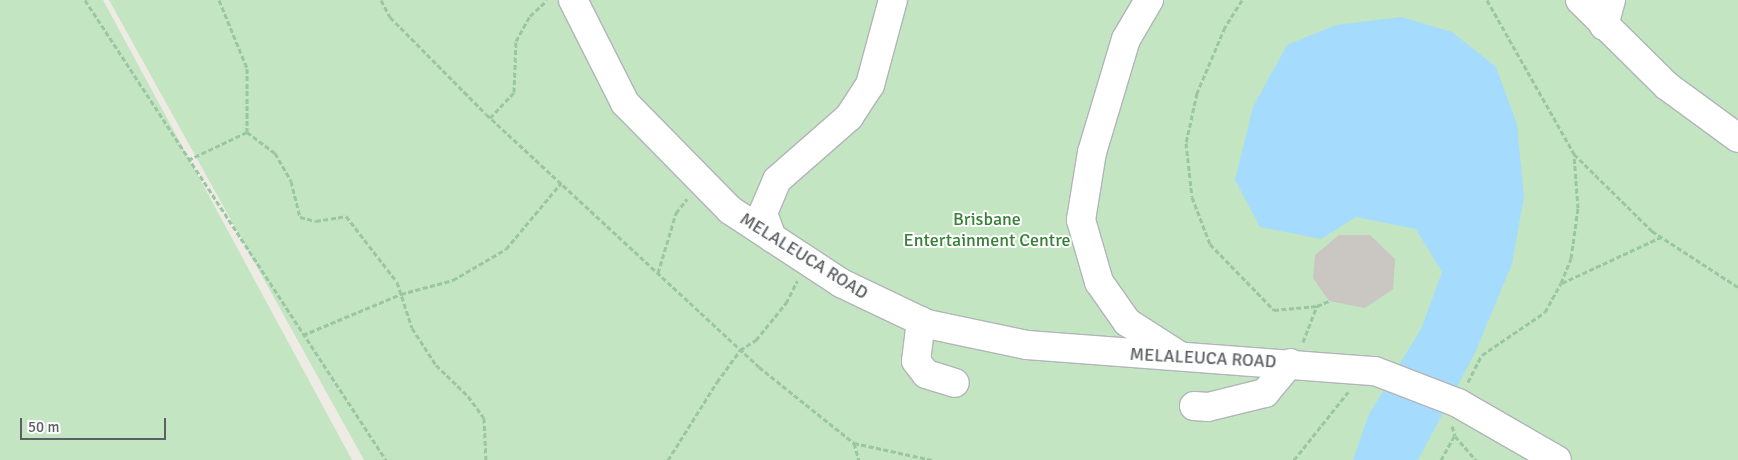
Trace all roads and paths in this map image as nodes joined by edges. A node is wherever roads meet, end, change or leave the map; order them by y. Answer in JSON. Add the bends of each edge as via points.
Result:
{"nodes":[{"id":1,"x":85,"y":0,"type":"edge"},
{"id":2,"x":219,"y":0,"type":"edge"},
{"id":3,"x":381,"y":0,"type":"edge"},
{"id":4,"x":546,"y":0,"type":"edge"},
{"id":5,"x":573,"y":0,"type":"edge"},
{"id":6,"x":893,"y":0,"type":"edge"},
{"id":7,"x":1149,"y":0,"type":"edge"},
{"id":8,"x":1242,"y":0,"type":"edge"},
{"id":9,"x":1487,"y":0,"type":"edge"},
{"id":10,"x":1580,"y":0,"type":"edge"},
{"id":11,"x":1611,"y":0,"type":"edge"},
{"id":12,"x":1604,"y":26,"type":"junction"},
{"id":13,"x":490,"y":118,"type":"junction"},
{"id":14,"x":247,"y":132,"type":"junction"},
{"id":15,"x":1738,"y":138,"type":"edge"},
{"id":16,"x":1574,"y":154,"type":"junction"},
{"id":17,"x":188,"y":160,"type":"junction"},
{"id":18,"x":702,"y":182,"type":"junction"},
{"id":19,"x":561,"y":183,"type":"junction"},
{"id":20,"x":1661,"y":237,"type":"junction"},
{"id":21,"x":772,"y":238,"type":"junction"},
{"id":22,"x":807,"y":261,"type":"junction"},
{"id":23,"x":658,"y":273,"type":"junction"},
{"id":24,"x":1561,"y":283,"type":"junction"},
{"id":25,"x":1738,"y":287,"type":"edge"},
{"id":26,"x":401,"y":294,"type":"junction"},
{"id":27,"x":1329,"y":301,"type":"dead end"},
{"id":28,"x":1317,"y":306,"type":"junction"},
{"id":29,"x":921,"y":321,"type":"junction"},
{"id":30,"x":303,"y":334,"type":"junction"},
{"id":31,"x":740,"y":350,"type":"junction"},
{"id":32,"x":1181,"y":357,"type":"junction"},
{"id":33,"x":1293,"y":363,"type":"junction"},
{"id":34,"x":1364,"y":377,"type":"junction"},
{"id":35,"x":955,"y":383,"type":"dead end"},
{"id":36,"x":1194,"y":406,"type":"dead end"},
{"id":37,"x":1458,"y":410,"type":"junction"},
{"id":38,"x":1455,"y":436,"type":"junction"},
{"id":39,"x":854,"y":443,"type":"junction"},
{"id":40,"x":1554,"y":459,"type":"edge"},
{"id":41,"x":386,"y":460,"type":"edge"},
{"id":42,"x":486,"y":460,"type":"edge"},
{"id":43,"x":668,"y":460,"type":"edge"},
{"id":44,"x":859,"y":460,"type":"edge"},
{"id":45,"x":932,"y":460,"type":"edge"},
{"id":46,"x":1294,"y":460,"type":"edge"},
{"id":47,"x":1441,"y":460,"type":"edge"},
{"id":48,"x":1476,"y":460,"type":"edge"}],
"edges":[{"from":1,"to":17,"type":"path"},
{"from":2,"to":14,"type":"path","via":[[247,68]]},
{"from":3,"to":13,"type":"path","via":[[390,17]]},
{"from":4,"to":13,"type":"path","via":[[530,16],[516,41],[514,92]]},
{"from":5,"to":18,"type":"street","name":"MELALEUCA ROAD","via":[[625,103]]},
{"from":6,"to":21,"type":"street","via":[[870,85],[849,117],[777,180],[763,213]]},
{"from":7,"to":32,"type":"street","via":[[1126,39],[1092,152],[1081,220],[1099,282],[1127,322]]},
{"from":8,"to":28,"type":"path","via":[[1225,27],[1197,93],[1186,143],[1192,197],[1210,244],[1274,310]]},
{"from":9,"to":16,"type":"path"},
{"from":10,"to":12,"type":"street"},
{"from":11,"to":12,"type":"street"},
{"from":12,"to":15,"type":"street","via":[[1666,86]]},
{"from":13,"to":19,"type":"path"},
{"from":14,"to":17,"type":"path"},
{"from":14,"to":26,"type":"path","via":[[275,153],[291,181],[300,217],[316,221],[346,216],[397,282]]},
{"from":16,"to":20,"type":"path"},
{"from":16,"to":24,"type":"path","via":[[1578,208],[1570,258]]},
{"from":17,"to":30,"type":"path"},
{"from":18,"to":21,"type":"street","name":"MELALEUCA ROAD","via":[[730,210]]},
{"from":18,"to":23,"type":"path","via":[[676,213]]},
{"from":19,"to":23,"type":"path"},
{"from":19,"to":26,"type":"path","via":[[506,250],[453,280]]},
{"from":20,"to":24,"type":"path"},
{"from":20,"to":25,"type":"path"},
{"from":21,"to":22,"type":"street","name":"MELALEUCA ROAD"},
{"from":22,"to":29,"type":"street","name":"MELALEUCA ROAD","via":[[841,283]]},
{"from":22,"to":31,"type":"path","via":[[786,303],[756,340]]},
{"from":23,"to":31,"type":"path"},
{"from":24,"to":37,"type":"path","via":[[1545,312],[1510,339],[1482,355],[1470,374]]},
{"from":26,"to":30,"type":"path"},
{"from":26,"to":42,"type":"path","via":[[412,328],[436,365],[468,396],[484,418]]},
{"from":27,"to":28,"type":"path"},
{"from":28,"to":33,"type":"path"},
{"from":29,"to":32,"type":"street","name":"MELALEUCA ROAD","via":[[1027,345]]},
{"from":29,"to":35,"type":"street","via":[[916,361],[926,374]]},
{"from":30,"to":41,"type":"path"},
{"from":31,"to":39,"type":"path"},
{"from":31,"to":43,"type":"path"},
{"from":32,"to":33,"type":"street","name":"MELALEUCA ROAD"},
{"from":33,"to":34,"type":"street","name":"MELALEUCA ROAD"},
{"from":33,"to":36,"type":"street","via":[[1265,393],[1208,407]]},
{"from":34,"to":37,"type":"street","name":"MELALEUCA ROAD"},
{"from":34,"to":46,"type":"path"},
{"from":37,"to":38,"type":"path"},
{"from":37,"to":38,"type":"path"},
{"from":37,"to":40,"type":"street"},
{"from":38,"to":47,"type":"path"},
{"from":38,"to":48,"type":"path"},
{"from":39,"to":44,"type":"path"},
{"from":39,"to":45,"type":"path"}]}
